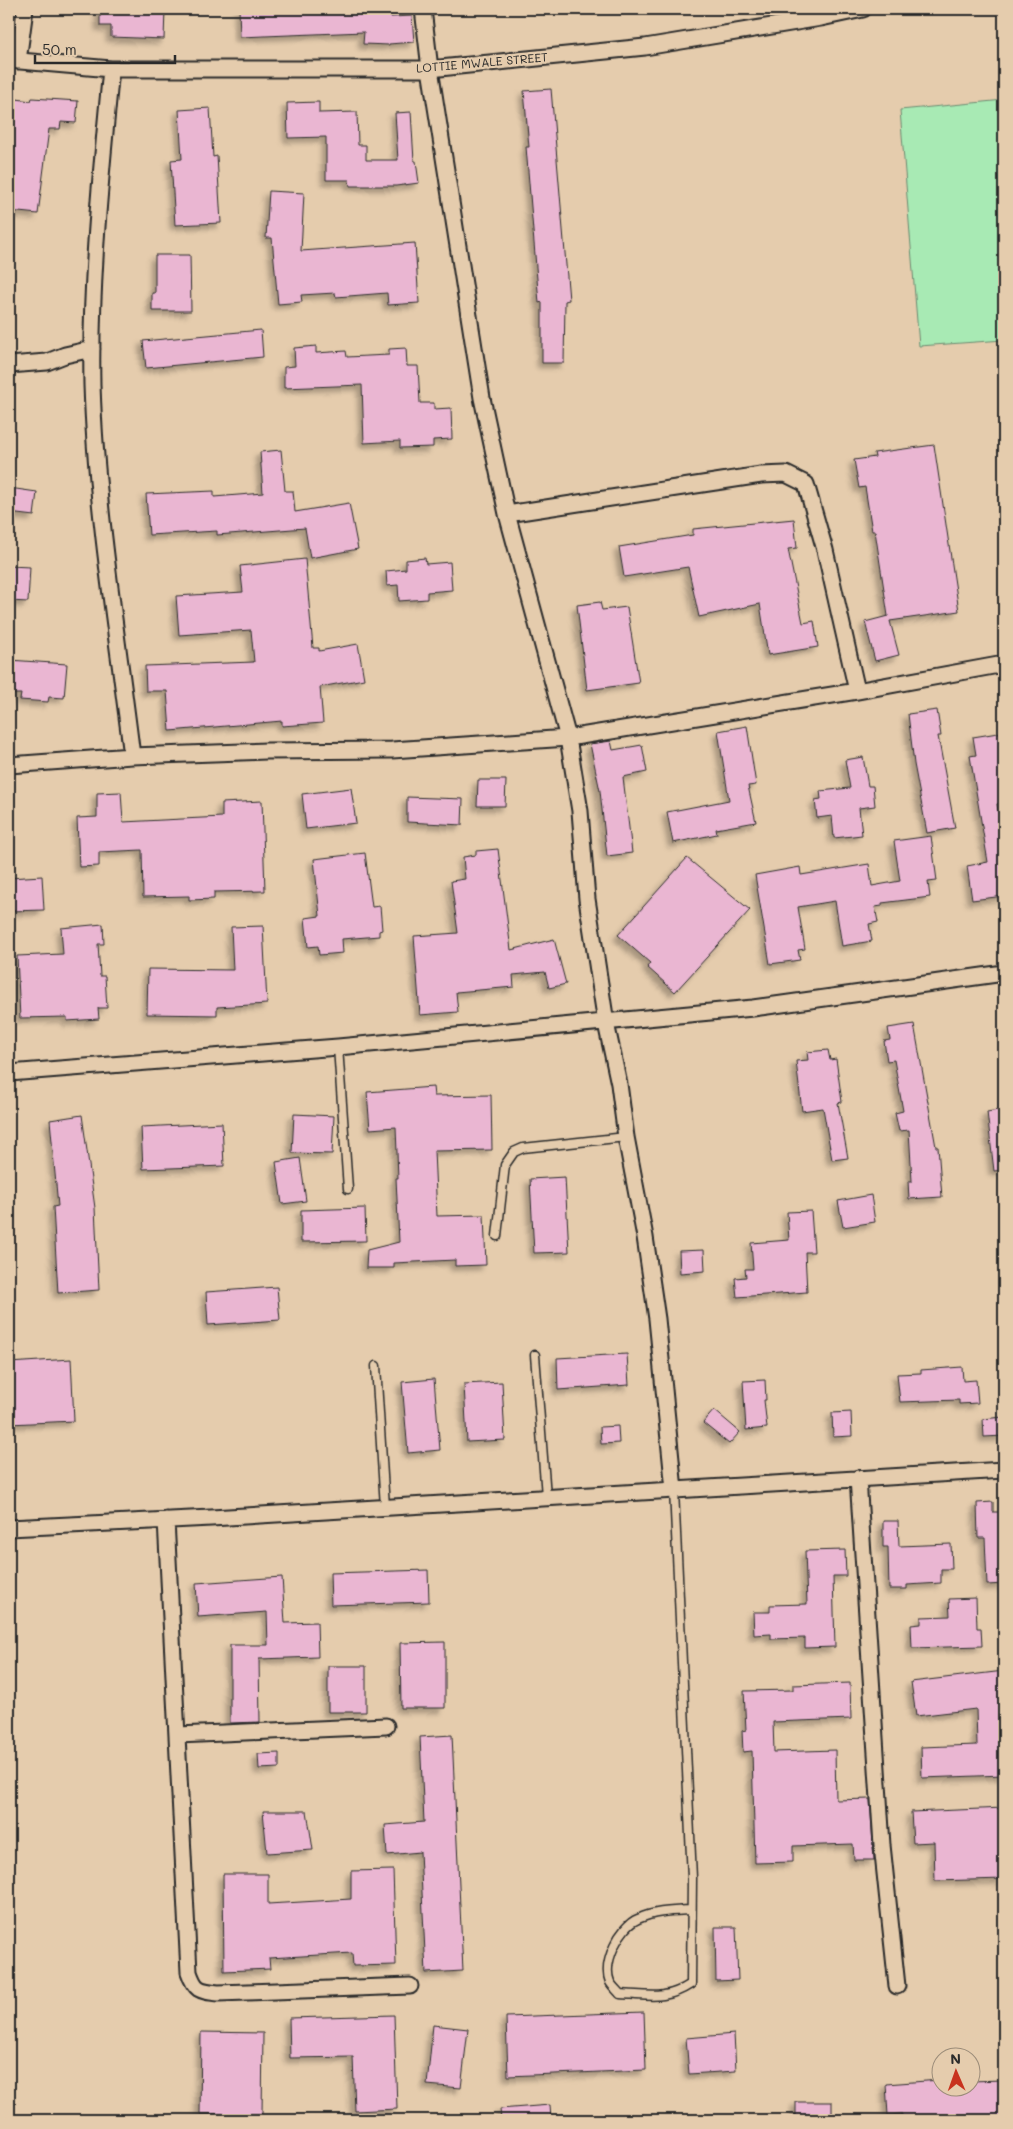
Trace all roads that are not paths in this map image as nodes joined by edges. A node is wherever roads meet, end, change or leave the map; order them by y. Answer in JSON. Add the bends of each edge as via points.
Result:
{"nodes":[{"id":1,"x":24,"y":9,"type":"edge"},
{"id":2,"x":423,"y":9,"type":"edge"},
{"id":3,"x":863,"y":9,"type":"edge"},
{"id":4,"x":14,"y":61,"type":"edge"},
{"id":5,"x":111,"y":69,"type":"junction"},
{"id":6,"x":430,"y":69,"type":"junction"},
{"id":7,"x":92,"y":349,"type":"junction"},
{"id":8,"x":9,"y":365,"type":"edge"},
{"id":9,"x":508,"y":514,"type":"junction"},
{"id":10,"x":1004,"y":664,"type":"edge"},
{"id":11,"x":856,"y":691,"type":"junction"},
{"id":12,"x":568,"y":738,"type":"junction"},
{"id":13,"x":132,"y":756,"type":"junction"},
{"id":14,"x":9,"y":765,"type":"edge"},
{"id":15,"x":1004,"y":973,"type":"edge"},
{"id":16,"x":606,"y":1023,"type":"junction"},
{"id":17,"x":338,"y":1047,"type":"junction"},
{"id":18,"x":9,"y":1073,"type":"edge"},
{"id":19,"x":626,"y":1137,"type":"junction"},
{"id":20,"x":348,"y":1188,"type":"dead end"},
{"id":21,"x":497,"y":1236,"type":"dead end"},
{"id":22,"x":535,"y":1355,"type":"dead end"},
{"id":23,"x":376,"y":1366,"type":"dead end"},
{"id":24,"x":1004,"y":1470,"type":"edge"},
{"id":25,"x":858,"y":1478,"type":"junction"},
{"id":26,"x":674,"y":1490,"type":"junction"},
{"id":27,"x":546,"y":1496,"type":"junction"},
{"id":28,"x":385,"y":1507,"type":"junction"},
{"id":29,"x":166,"y":1520,"type":"junction"},
{"id":30,"x":9,"y":1528,"type":"edge"},
{"id":31,"x":386,"y":1726,"type":"dead end"},
{"id":32,"x":178,"y":1735,"type":"junction"},
{"id":33,"x":691,"y":1910,"type":"junction"},
{"id":34,"x":410,"y":1986,"type":"dead end"},
{"id":35,"x":897,"y":1986,"type":"dead end"}],
"edges":[{"from":1,"to":4,"type":"street"},
{"from":2,"to":6,"type":"street"},
{"from":3,"to":6,"type":"street","name":"LOTTIE MWALE STREET","via":[[645,47]]},
{"from":4,"to":5,"type":"street","name":"LOTTIE MWALE STREET"},
{"from":5,"to":6,"type":"street","name":"LOTTIE MWALE STREET"},
{"from":5,"to":7,"type":"street","via":[[99,188]]},
{"from":6,"to":9,"type":"street","via":[[482,398]]},
{"from":7,"to":8,"type":"street","via":[[47,362]]},
{"from":7,"to":13,"type":"street","via":[[99,488]]},
{"from":9,"to":11,"type":"street","via":[[761,475],[786,474],[806,484],[825,550]]},
{"from":9,"to":12,"type":"street"},
{"from":10,"to":11,"type":"street"},
{"from":11,"to":12,"type":"street"},
{"from":12,"to":13,"type":"street","via":[[392,750]]},
{"from":12,"to":16,"type":"street"},
{"from":13,"to":14,"type":"street"},
{"from":15,"to":16,"type":"street","via":[[753,1008]]},
{"from":16,"to":17,"type":"street"},
{"from":16,"to":19,"type":"street"},
{"from":17,"to":18,"type":"street"},
{"from":17,"to":20,"type":"lane"},
{"from":19,"to":21,"type":"lane","via":[[523,1148],[514,1152],[505,1166]]},
{"from":19,"to":26,"type":"street","via":[[658,1318]]},
{"from":22,"to":27,"type":"lane"},
{"from":23,"to":28,"type":"lane"},
{"from":24,"to":25,"type":"street"},
{"from":25,"to":26,"type":"street"},
{"from":25,"to":35,"type":"street","via":[[882,1846]]},
{"from":26,"to":27,"type":"street"},
{"from":26,"to":33,"type":"lane"},
{"from":27,"to":28,"type":"street"},
{"from":28,"to":29,"type":"street"},
{"from":29,"to":30,"type":"street"},
{"from":29,"to":32,"type":"street"},
{"from":31,"to":32,"type":"street"},
{"from":32,"to":34,"type":"street","via":[[189,1972],[193,1984],[202,1991],[218,1993]]},
{"from":33,"to":33,"type":"lane","via":[[660,1912],[636,1919],[621,1933],[608,1959],[610,1982],[620,1994],[661,1996],[676,1993],[691,1984]]}]}
